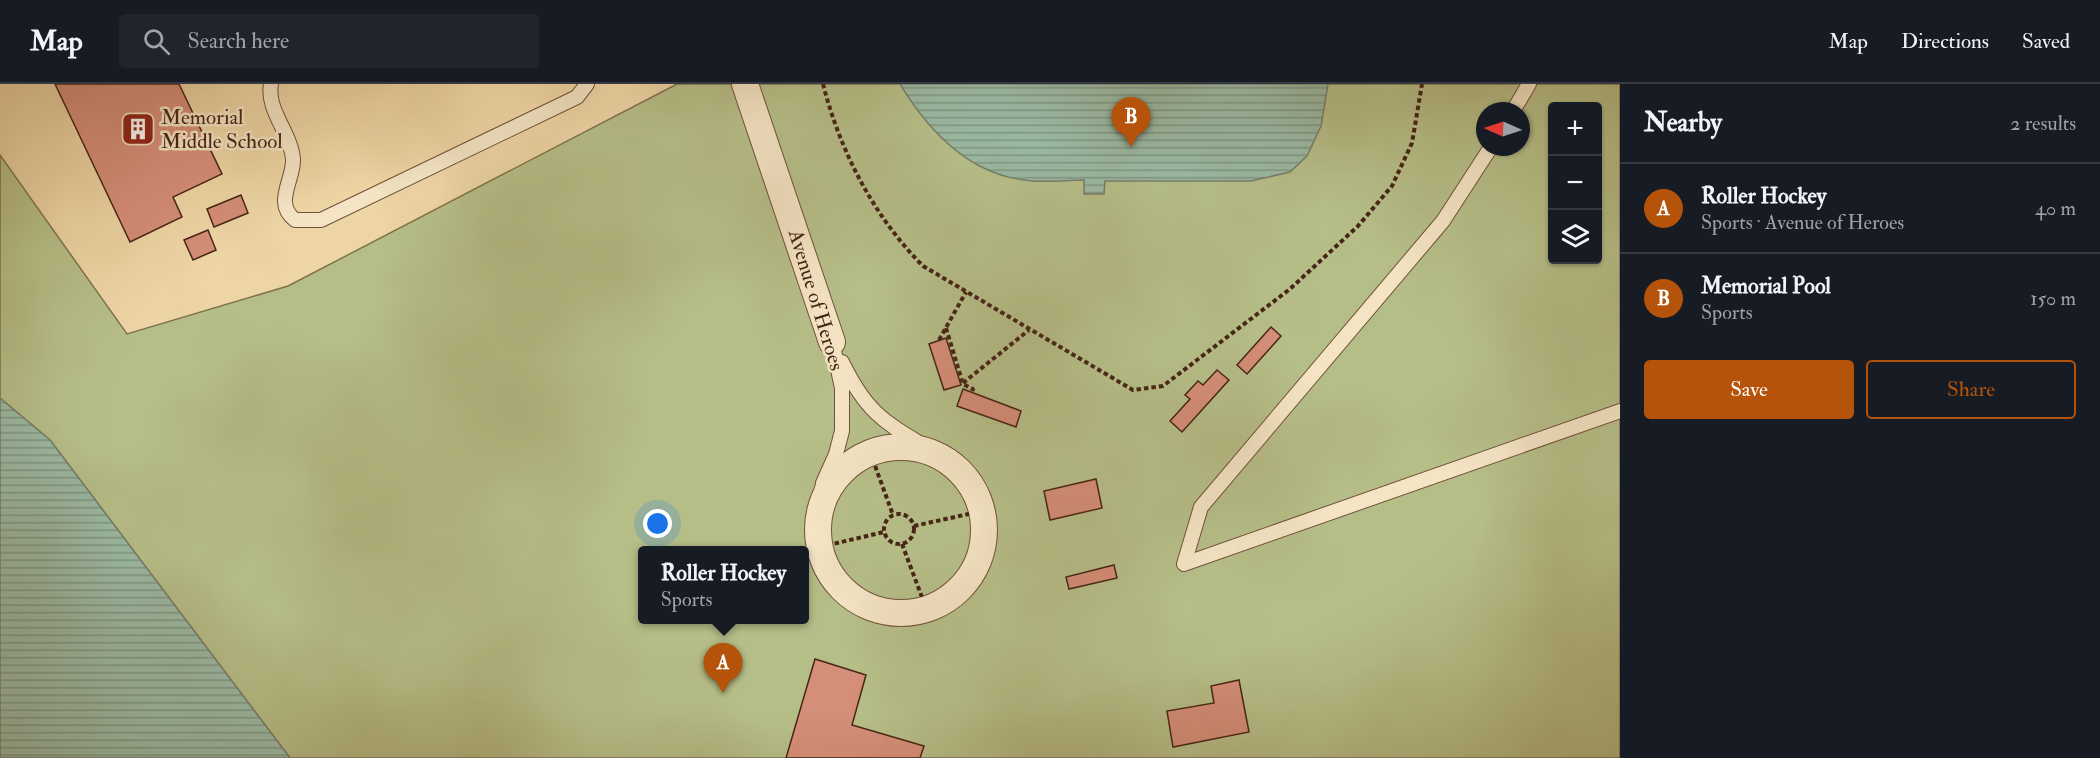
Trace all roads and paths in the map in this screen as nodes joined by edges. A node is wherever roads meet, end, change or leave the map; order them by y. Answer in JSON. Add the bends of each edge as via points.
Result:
{"nodes":[{"id":1,"x":271,"y":84,"type":"edge"},
{"id":2,"x":587,"y":84,"type":"edge"},
{"id":3,"x":745,"y":84,"type":"edge"},
{"id":4,"x":823,"y":84,"type":"edge"},
{"id":5,"x":1422,"y":84,"type":"edge"},
{"id":6,"x":1529,"y":84,"type":"edge"},
{"id":7,"x":1518,"y":102,"type":"edge"},
{"id":8,"x":1485,"y":156,"type":"edge"},
{"id":9,"x":966,"y":292,"type":"junction"},
{"id":10,"x":946,"y":328,"type":"junction"},
{"id":11,"x":1029,"y":330,"type":"junction"},
{"id":12,"x":939,"y":340,"type":"dead end"},
{"id":13,"x":832,"y":342,"type":"junction"},
{"id":14,"x":963,"y":383,"type":"junction"},
{"id":15,"x":972,"y":393,"type":"dead end"},
{"id":16,"x":1620,"y":411,"type":"edge"},
{"id":17,"x":870,"y":452,"type":"junction"},
{"id":18,"x":942,"y":457,"type":"junction"},
{"id":19,"x":982,"y":511,"type":"junction"},
{"id":20,"x":893,"y":515,"type":"junction"},
{"id":21,"x":818,"y":520,"type":"junction"},
{"id":22,"x":914,"y":526,"type":"junction"},
{"id":23,"x":884,"y":532,"type":"junction"},
{"id":24,"x":902,"y":544,"type":"junction"},
{"id":25,"x":820,"y":547,"type":"junction"},
{"id":26,"x":926,"y":608,"type":"junction"}],
"edges":[{"from":1,"to":2,"type":"lane","via":[[270,98],[293,159],[285,193],[286,209],[295,220],[309,222],[321,220],[577,97]]},
{"from":3,"to":13,"type":"street","name":"Avenue of Heroes"},
{"from":4,"to":9,"type":"path","via":[[833,124],[880,213],[923,267]]},
{"from":5,"to":11,"type":"path","via":[[1412,144],[1392,186],[1358,226],[1290,290],[1163,386],[1133,390]]},
{"from":6,"to":7,"type":"lane"},
{"from":8,"to":16,"type":"lane","via":[[1443,222],[1201,507],[1184,564]]},
{"from":9,"to":10,"type":"path"},
{"from":9,"to":11,"type":"path"},
{"from":10,"to":12,"type":"path"},
{"from":10,"to":14,"type":"path"},
{"from":11,"to":14,"type":"path"},
{"from":13,"to":18,"type":"lane","via":[[863,401],[890,426]]},
{"from":13,"to":21,"type":"lane","name":"Avenue of Heroes","via":[[842,388],[842,431],[823,483]]},
{"from":14,"to":15,"type":"path","via":[[973,389]]},
{"from":17,"to":18,"type":"street","name":"Avenue of Heroes","via":[[897,446],[920,448]]},
{"from":17,"to":20,"type":"path"},
{"from":17,"to":21,"type":"street","name":"Avenue of Heroes","via":[[843,469],[832,482]]},
{"from":18,"to":19,"type":"street","name":"Avenue of Heroes","via":[[969,482]]},
{"from":19,"to":22,"type":"path"},
{"from":19,"to":26,"type":"street","name":"Avenue of Heroes","via":[[984,533],[975,568],[952,595]]},
{"from":20,"to":22,"type":"path","via":[[906,515]]},
{"from":20,"to":23,"type":"path","via":[[885,523]]},
{"from":21,"to":25,"type":"street","name":"Avenue of Heroes"},
{"from":22,"to":24,"type":"path","via":[[912,537]]},
{"from":23,"to":24,"type":"path","via":[[889,541]]},
{"from":23,"to":25,"type":"path"},
{"from":24,"to":26,"type":"path"},
{"from":25,"to":26,"type":"street","name":"Avenue of Heroes","via":[[831,576],[860,602],[896,613]]}]}
